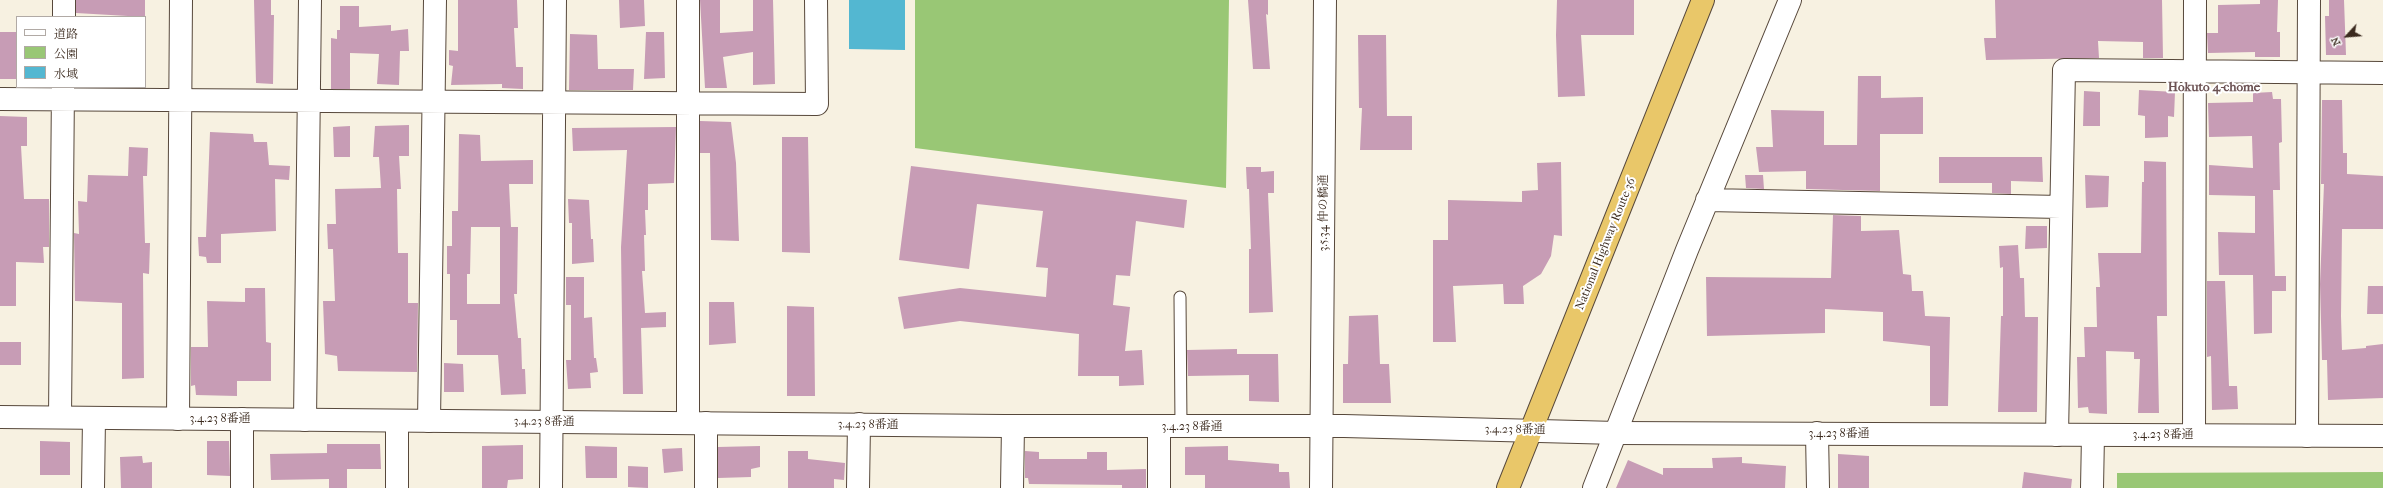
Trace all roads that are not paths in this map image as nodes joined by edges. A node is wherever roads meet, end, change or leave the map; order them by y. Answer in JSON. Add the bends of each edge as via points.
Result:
{"nodes":[{"id":1,"x":64,"y":0,"type":"edge"},
{"id":2,"x":181,"y":0,"type":"edge"},
{"id":3,"x":310,"y":0,"type":"edge"},
{"id":4,"x":436,"y":0,"type":"edge"},
{"id":5,"x":555,"y":0,"type":"edge"},
{"id":6,"x":688,"y":0,"type":"edge"},
{"id":7,"x":816,"y":0,"type":"edge"},
{"id":8,"x":1325,"y":0,"type":"edge"},
{"id":9,"x":1703,"y":0,"type":"edge"},
{"id":10,"x":1790,"y":0,"type":"edge"},
{"id":11,"x":2196,"y":0,"type":"edge"},
{"id":12,"x":2309,"y":0,"type":"edge"},
{"id":13,"x":64,"y":16,"type":"edge"},
{"id":14,"x":2194,"y":71,"type":"junction"},
{"id":15,"x":2308,"y":72,"type":"junction"},
{"id":16,"x":2383,"y":73,"type":"edge"},
{"id":17,"x":63,"y":93,"type":"edge"},
{"id":18,"x":0,"y":99,"type":"edge"},
{"id":19,"x":181,"y":100,"type":"junction"},
{"id":20,"x":309,"y":100,"type":"junction"},
{"id":21,"x":435,"y":101,"type":"junction"},
{"id":22,"x":554,"y":102,"type":"junction"},
{"id":23,"x":688,"y":103,"type":"junction"},
{"id":24,"x":1707,"y":200,"type":"junction"},
{"id":25,"x":2061,"y":207,"type":"junction"},
{"id":26,"x":1180,"y":297,"type":"dead end"},
{"id":27,"x":0,"y":417,"type":"edge"},
{"id":28,"x":60,"y":417,"type":"junction"},
{"id":29,"x":94,"y":418,"type":"junction"},
{"id":30,"x":178,"y":419,"type":"junction"},
{"id":31,"x":242,"y":419,"type":"junction"},
{"id":32,"x":305,"y":420,"type":"junction"},
{"id":33,"x":397,"y":421,"type":"junction"},
{"id":34,"x":430,"y":421,"type":"junction"},
{"id":35,"x":552,"y":423,"type":"junction"},
{"id":36,"x":697,"y":423,"type":"junction"},
{"id":37,"x":859,"y":424,"type":"junction"},
{"id":38,"x":1013,"y":426,"type":"junction"},
{"id":39,"x":1323,"y":426,"type":"junction"},
{"id":40,"x":1160,"y":427,"type":"junction"},
{"id":41,"x":1181,"y":427,"type":"junction"},
{"id":42,"x":1532,"y":430,"type":"junction"},
{"id":43,"x":1617,"y":433,"type":"junction"},
{"id":44,"x":1817,"y":433,"type":"junction"},
{"id":45,"x":2057,"y":435,"type":"junction"},
{"id":46,"x":2093,"y":435,"type":"junction"},
{"id":47,"x":2194,"y":436,"type":"junction"},
{"id":48,"x":2307,"y":436,"type":"junction"},
{"id":49,"x":2383,"y":436,"type":"edge"},
{"id":50,"x":93,"y":488,"type":"edge"},
{"id":51,"x":242,"y":488,"type":"edge"},
{"id":52,"x":397,"y":488,"type":"edge"},
{"id":53,"x":551,"y":488,"type":"edge"},
{"id":54,"x":706,"y":488,"type":"edge"},
{"id":55,"x":858,"y":488,"type":"edge"},
{"id":56,"x":1012,"y":488,"type":"edge"},
{"id":57,"x":1159,"y":488,"type":"edge"},
{"id":58,"x":1321,"y":488,"type":"edge"},
{"id":59,"x":1508,"y":488,"type":"edge"},
{"id":60,"x":1594,"y":488,"type":"edge"},
{"id":61,"x":1818,"y":488,"type":"edge"},
{"id":62,"x":2092,"y":488,"type":"edge"}],
"edges":[{"from":1,"to":13,"type":"street"},
{"from":2,"to":19,"type":"street"},
{"from":3,"to":20,"type":"street"},
{"from":4,"to":21,"type":"street"},
{"from":5,"to":22,"type":"street"},
{"from":6,"to":23,"type":"street"},
{"from":7,"to":23,"type":"street","via":[[817,104]]},
{"from":8,"to":39,"type":"street","name":"3.5.34 仲の橋通"},
{"from":9,"to":42,"type":"highway","name":"National Highway Route 36"},
{"from":10,"to":24,"type":"street"},
{"from":11,"to":14,"type":"street"},
{"from":12,"to":15,"type":"street"},
{"from":14,"to":15,"type":"street"},
{"from":14,"to":25,"type":"street","via":[[2064,70]]},
{"from":14,"to":47,"type":"street"},
{"from":15,"to":16,"type":"street"},
{"from":15,"to":48,"type":"street"},
{"from":17,"to":18,"type":"street"},
{"from":17,"to":19,"type":"street"},
{"from":17,"to":28,"type":"street"},
{"from":19,"to":20,"type":"street"},
{"from":19,"to":30,"type":"street"},
{"from":20,"to":21,"type":"street"},
{"from":20,"to":32,"type":"street"},
{"from":21,"to":22,"type":"street"},
{"from":21,"to":34,"type":"street"},
{"from":22,"to":23,"type":"street"},
{"from":22,"to":35,"type":"street"},
{"from":23,"to":36,"type":"street"},
{"from":24,"to":25,"type":"street"},
{"from":24,"to":43,"type":"street"},
{"from":25,"to":45,"type":"street"},
{"from":26,"to":41,"type":"lane"},
{"from":27,"to":28,"type":"street","name":"3.4.23 8番通"},
{"from":28,"to":29,"type":"street","name":"3.4.23 8番通"},
{"from":29,"to":30,"type":"street","name":"3.4.23 8番通"},
{"from":29,"to":50,"type":"street"},
{"from":30,"to":31,"type":"street","name":"3.4.23 8番通"},
{"from":31,"to":32,"type":"street","name":"3.4.23 8番通"},
{"from":31,"to":51,"type":"street"},
{"from":32,"to":33,"type":"street","name":"3.4.23 8番通"},
{"from":33,"to":34,"type":"street","name":"3.4.23 8番通"},
{"from":33,"to":52,"type":"street"},
{"from":34,"to":35,"type":"street","name":"3.4.23 8番通"},
{"from":35,"to":36,"type":"street","name":"3.4.23 8番通"},
{"from":35,"to":53,"type":"street"},
{"from":36,"to":37,"type":"street","name":"3.4.23 8番通"},
{"from":36,"to":54,"type":"street"},
{"from":37,"to":38,"type":"street","name":"3.4.23 8番通"},
{"from":37,"to":55,"type":"street"},
{"from":38,"to":40,"type":"street","name":"3.4.23 8番通"},
{"from":38,"to":56,"type":"street"},
{"from":39,"to":41,"type":"street","name":"3.4.23 8番通"},
{"from":39,"to":42,"type":"street","name":"3.4.23 8番通"},
{"from":39,"to":58,"type":"street","name":"3.5.34 仲の橋通"},
{"from":40,"to":41,"type":"street","name":"3.4.23 8番通"},
{"from":40,"to":57,"type":"street"},
{"from":42,"to":43,"type":"street","name":"3.4.23 8番通"},
{"from":42,"to":59,"type":"highway","name":"National Highway Route 36"},
{"from":43,"to":44,"type":"street","name":"3.4.23 8番通"},
{"from":43,"to":60,"type":"street"},
{"from":44,"to":45,"type":"street","name":"3.4.23 8番通"},
{"from":44,"to":61,"type":"street"},
{"from":45,"to":46,"type":"street","name":"3.4.23 8番通"},
{"from":46,"to":47,"type":"street","name":"3.4.23 8番通"},
{"from":46,"to":62,"type":"street"},
{"from":47,"to":48,"type":"street","name":"3.4.23 8番通"},
{"from":48,"to":49,"type":"street","name":"3.4.23 8番通"}]}
